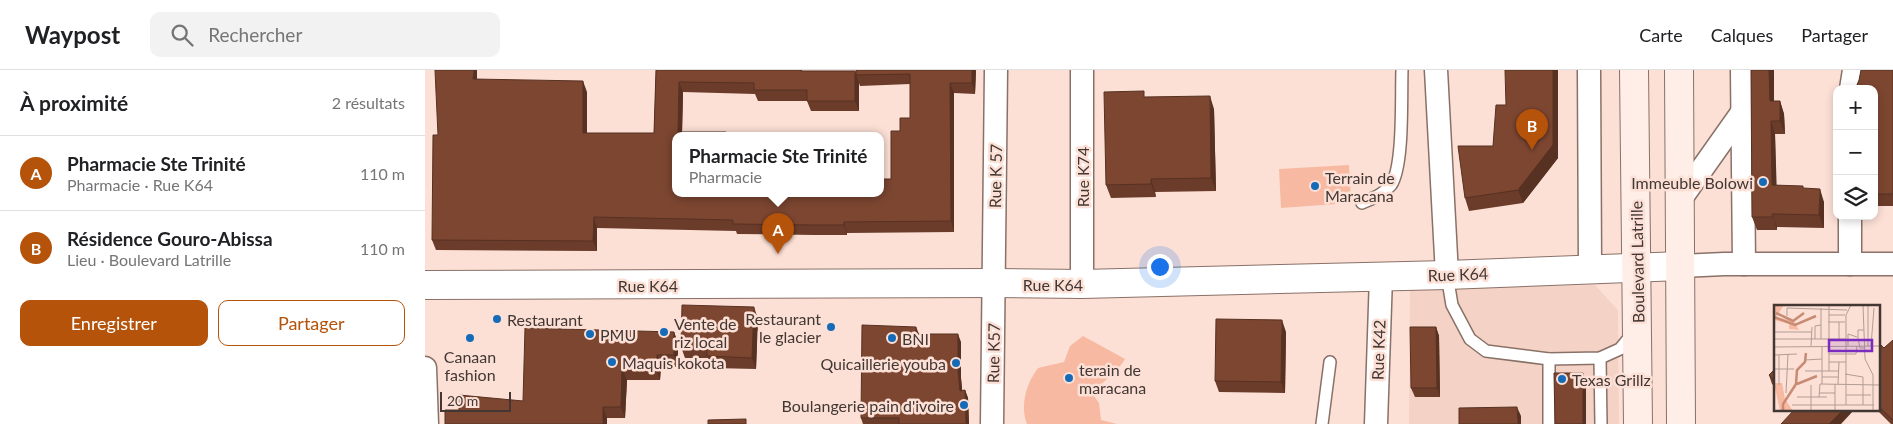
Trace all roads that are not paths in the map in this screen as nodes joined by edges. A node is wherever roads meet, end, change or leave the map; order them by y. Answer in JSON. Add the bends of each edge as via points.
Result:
{"nodes":[{"id":1,"x":996,"y":70,"type":"edge"},
{"id":2,"x":1082,"y":70,"type":"edge"},
{"id":3,"x":1402,"y":70,"type":"edge"},
{"id":4,"x":1436,"y":70,"type":"edge"},
{"id":5,"x":1589,"y":70,"type":"edge"},
{"id":6,"x":1679,"y":70,"type":"edge"},
{"id":7,"x":1742,"y":70,"type":"edge"},
{"id":8,"x":1854,"y":70,"type":"edge"},
{"id":9,"x":1633,"y":73,"type":"edge"},
{"id":10,"x":1852,"y":85,"type":"edge"},
{"id":11,"x":1743,"y":111,"type":"junction"},
{"id":12,"x":1680,"y":200,"type":"junction"},
{"id":13,"x":1362,"y":203,"type":"dead end"},
{"id":14,"x":1850,"y":220,"type":"edge"},
{"id":15,"x":1744,"y":264,"type":"junction"},
{"id":16,"x":1850,"y":264,"type":"junction"},
{"id":17,"x":1893,"y":264,"type":"edge"},
{"id":18,"x":1681,"y":266,"type":"junction"},
{"id":19,"x":1590,"y":268,"type":"junction"},
{"id":20,"x":1637,"y":268,"type":"junction"},
{"id":21,"x":1447,"y":275,"type":"junction"},
{"id":22,"x":1381,"y":276,"type":"junction"},
{"id":23,"x":994,"y":283,"type":"junction"},
{"id":24,"x":1082,"y":284,"type":"junction"},
{"id":25,"x":425,"y":285,"type":"edge"},
{"id":26,"x":1637,"y":328,"type":"junction"},
{"id":27,"x":1600,"y":358,"type":"junction"},
{"id":28,"x":1549,"y":359,"type":"junction"},
{"id":29,"x":1330,"y":362,"type":"dead end"},
{"id":30,"x":425,"y":368,"type":"edge"},
{"id":31,"x":427,"y":424,"type":"edge"},
{"id":32,"x":991,"y":424,"type":"edge"},
{"id":33,"x":1322,"y":424,"type":"edge"},
{"id":34,"x":1376,"y":424,"type":"edge"},
{"id":35,"x":1549,"y":424,"type":"edge"},
{"id":36,"x":1601,"y":424,"type":"edge"},
{"id":37,"x":1638,"y":424,"type":"edge"},
{"id":38,"x":1681,"y":424,"type":"edge"}],
"edges":[{"from":1,"to":23,"type":"street","name":"Rue K 57"},
{"from":2,"to":24,"type":"street","name":"Rue K74"},
{"from":3,"to":13,"type":"lane","via":[[1399,160],[1392,184],[1382,194]]},
{"from":4,"to":21,"type":"street"},
{"from":5,"to":19,"type":"street"},
{"from":6,"to":12,"type":"main road"},
{"from":7,"to":11,"type":"street"},
{"from":8,"to":10,"type":"street"},
{"from":9,"to":20,"type":"main road","name":"Boulevard Latrille"},
{"from":11,"to":12,"type":"street"},
{"from":11,"to":15,"type":"street"},
{"from":12,"to":18,"type":"main road"},
{"from":14,"to":16,"type":"street"},
{"from":15,"to":16,"type":"street"},
{"from":15,"to":18,"type":"street"},
{"from":16,"to":17,"type":"street"},
{"from":18,"to":20,"type":"street","name":"Rue K64"},
{"from":18,"to":38,"type":"main road"},
{"from":19,"to":20,"type":"street","name":"Rue K64"},
{"from":19,"to":21,"type":"street","name":"Rue K64"},
{"from":20,"to":26,"type":"main road","name":"Boulevard Latrille"},
{"from":21,"to":22,"type":"street","name":"Rue K64"},
{"from":21,"to":28,"type":"lane","via":[[1452,305],[1470,339],[1486,351]]},
{"from":22,"to":24,"type":"street","name":"Rue K64"},
{"from":22,"to":34,"type":"street","name":"Rue K42"},
{"from":23,"to":24,"type":"street","name":"Rue K64"},
{"from":23,"to":25,"type":"street","name":"Rue K64"},
{"from":23,"to":32,"type":"street","name":"Rue K57"},
{"from":26,"to":27,"type":"lane","via":[[1620,349]]},
{"from":26,"to":37,"type":"main road","name":"Boulevard Latrille"},
{"from":27,"to":28,"type":"lane"},
{"from":27,"to":36,"type":"lane"},
{"from":28,"to":35,"type":"lane"},
{"from":29,"to":33,"type":"lane"},
{"from":30,"to":31,"type":"street"}]}
